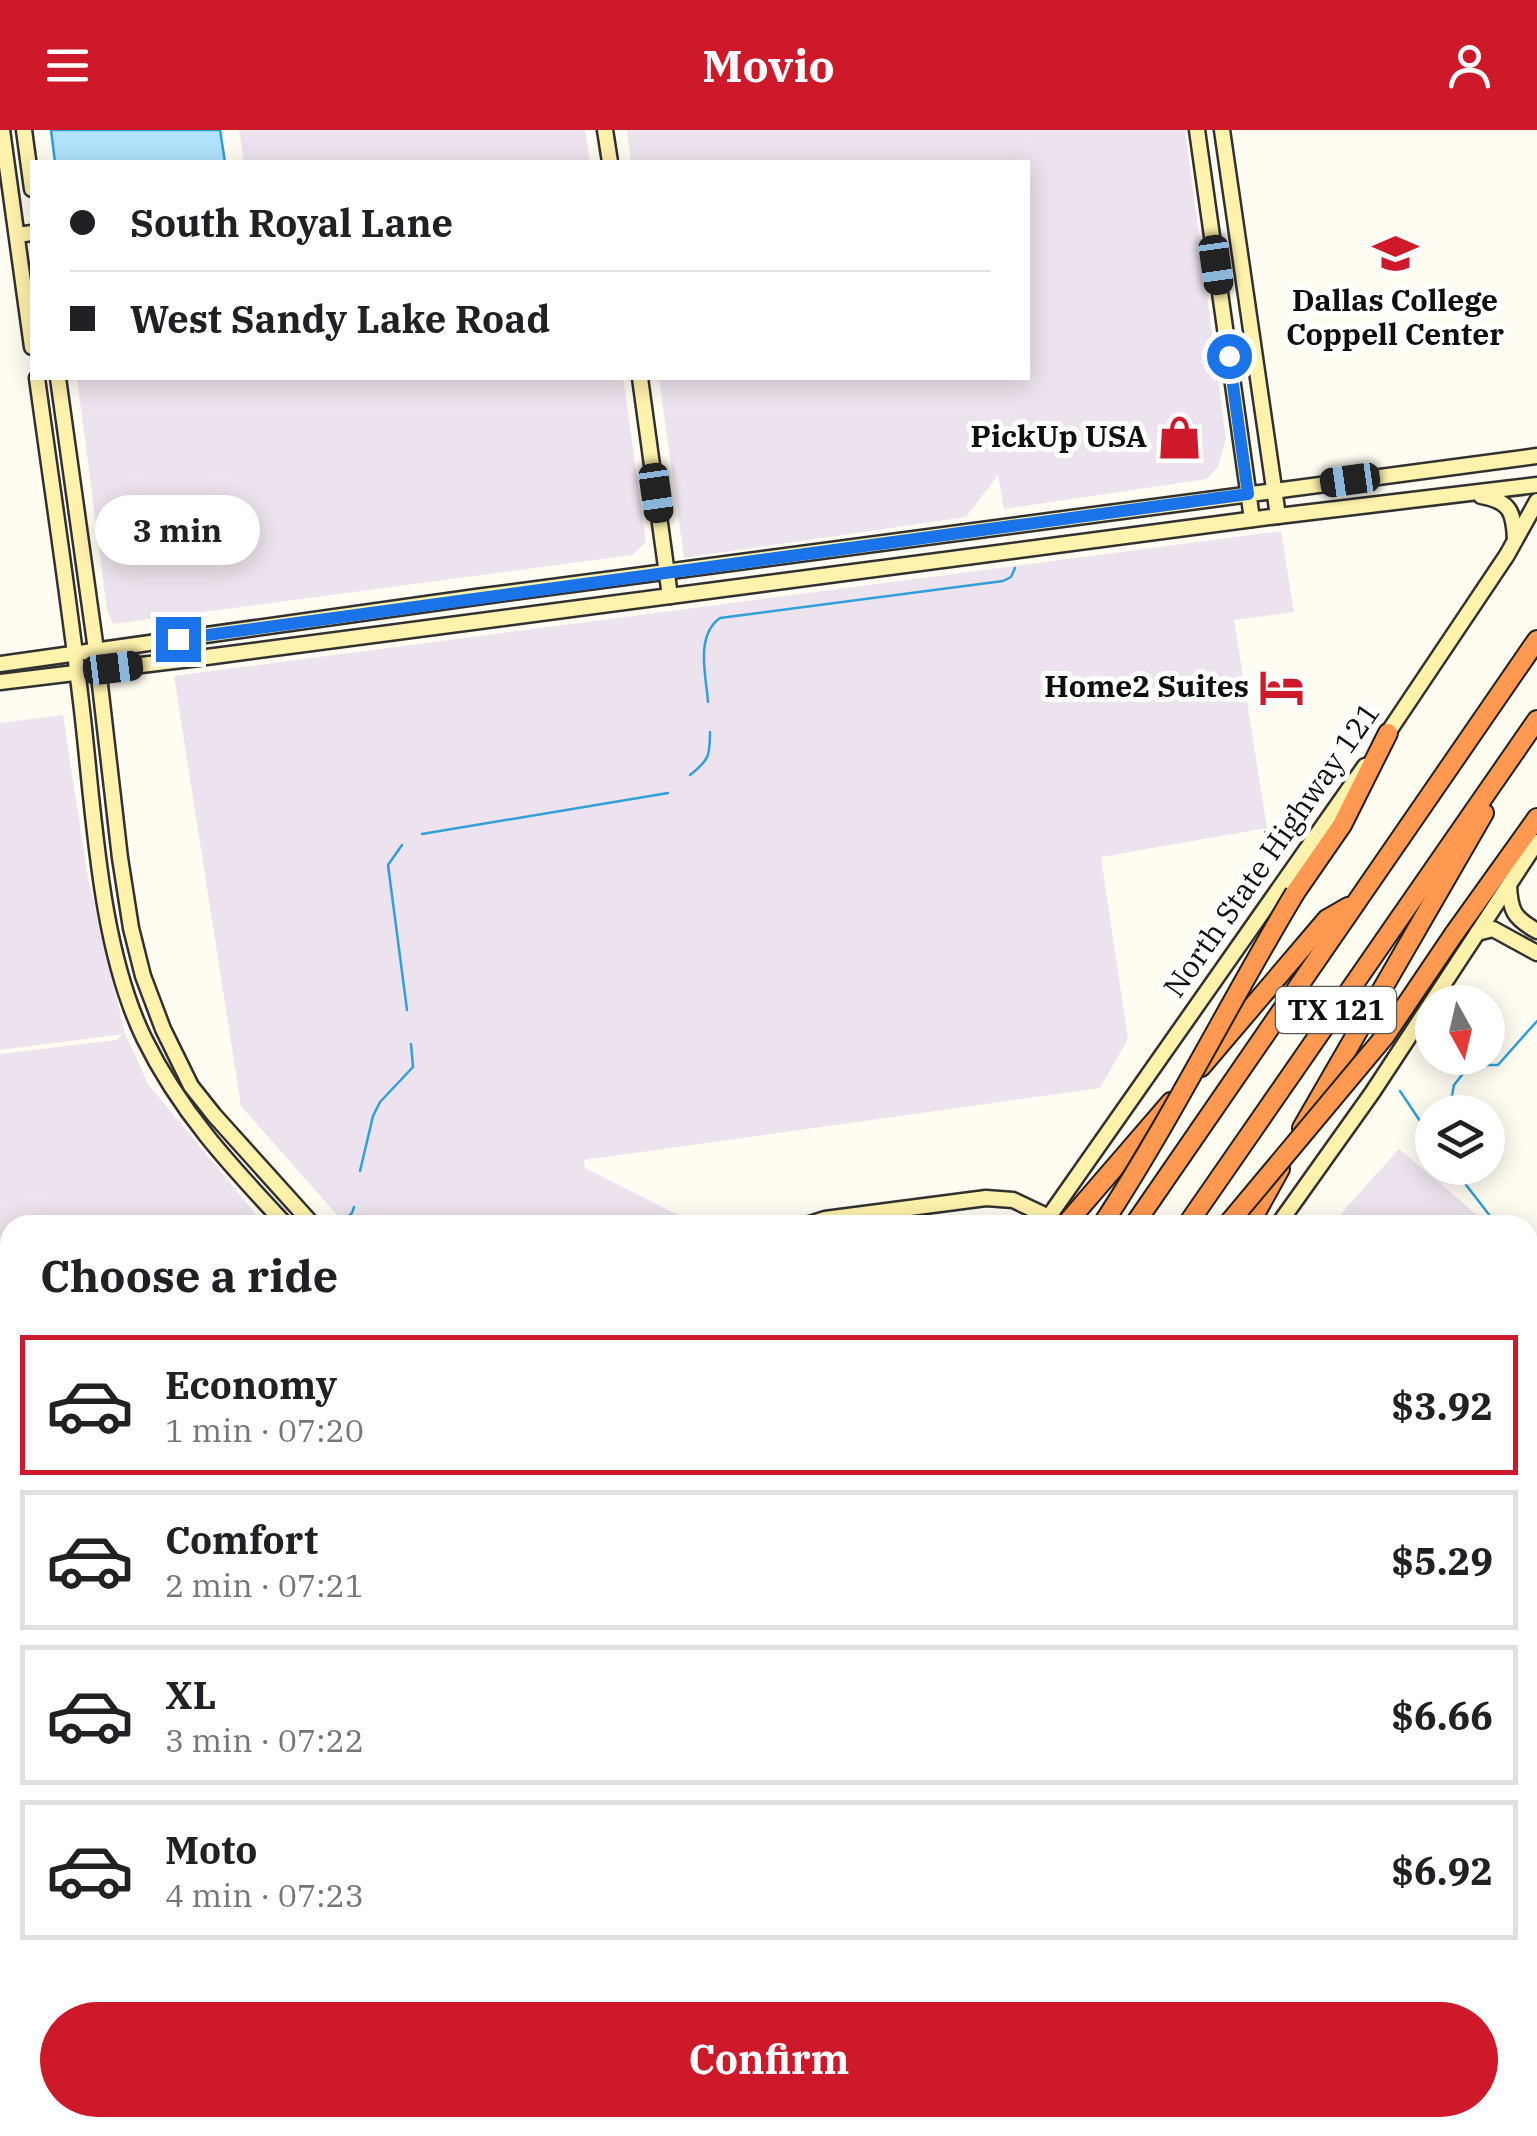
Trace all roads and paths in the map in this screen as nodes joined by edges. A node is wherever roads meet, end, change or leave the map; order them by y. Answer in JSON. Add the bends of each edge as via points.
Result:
{"nodes":[{"id":1,"x":2,"y":130,"type":"edge"},
{"id":2,"x":24,"y":130,"type":"edge"},
{"id":3,"x":606,"y":130,"type":"edge"},
{"id":4,"x":1223,"y":133,"type":"edge"},
{"id":5,"x":1198,"y":135,"type":"edge"},
{"id":6,"x":610,"y":160,"type":"edge"},
{"id":7,"x":30,"y":174,"type":"edge"},
{"id":8,"x":25,"y":234,"type":"edge"},
{"id":9,"x":30,"y":315,"type":"edge"},
{"id":10,"x":37,"y":380,"type":"edge"},
{"id":11,"x":58,"y":380,"type":"edge"},
{"id":12,"x":640,"y":380,"type":"edge"},
{"id":13,"x":1537,"y":456,"type":"edge"},
{"id":14,"x":1537,"y":485,"type":"edge"},
{"id":15,"x":1275,"y":490,"type":"junction"},
{"id":16,"x":1248,"y":494,"type":"junction"},
{"id":17,"x":1466,"y":494,"type":"junction"},
{"id":18,"x":75,"y":499,"type":"junction"},
{"id":19,"x":1537,"y":501,"type":"edge"},
{"id":20,"x":54,"y":502,"type":"junction"},
{"id":21,"x":1278,"y":516,"type":"junction"},
{"id":22,"x":1531,"y":516,"type":"edge"},
{"id":23,"x":1252,"y":519,"type":"junction"},
{"id":24,"x":1030,"y":524,"type":"junction"},
{"id":25,"x":1515,"y":541,"type":"junction"},
{"id":26,"x":1033,"y":548,"type":"junction"},
{"id":27,"x":667,"y":572,"type":"junction"},
{"id":28,"x":670,"y":596,"type":"junction"},
{"id":29,"x":333,"y":616,"type":"junction"},
{"id":30,"x":340,"y":640,"type":"junction"},
{"id":31,"x":1537,"y":640,"type":"edge"},
{"id":32,"x":96,"y":650,"type":"junction"},
{"id":33,"x":75,"y":653,"type":"junction"},
{"id":34,"x":0,"y":664,"type":"edge"},
{"id":35,"x":98,"y":669,"type":"junction"},
{"id":36,"x":78,"y":672,"type":"junction"},
{"id":37,"x":0,"y":682,"type":"edge"},
{"id":38,"x":1537,"y":720,"type":"edge"},
{"id":39,"x":1388,"y":733,"type":"junction"},
{"id":40,"x":1485,"y":794,"type":"junction"},
{"id":41,"x":1537,"y":818,"type":"edge"},
{"id":42,"x":1537,"y":842,"type":"edge"},
{"id":43,"x":120,"y":858,"type":"junction"},
{"id":44,"x":100,"y":862,"type":"junction"},
{"id":45,"x":1509,"y":885,"type":"junction"},
{"id":46,"x":1353,"y":904,"type":"junction"},
{"id":47,"x":1537,"y":931,"type":"edge"},
{"id":48,"x":1477,"y":933,"type":"junction"},
{"id":49,"x":1537,"y":952,"type":"edge"},
{"id":50,"x":277,"y":1215,"type":"edge"},
{"id":51,"x":304,"y":1215,"type":"edge"},
{"id":52,"x":858,"y":1215,"type":"edge"},
{"id":53,"x":1040,"y":1215,"type":"edge"},
{"id":54,"x":1057,"y":1215,"type":"edge"},
{"id":55,"x":1058,"y":1215,"type":"edge"},
{"id":56,"x":1108,"y":1215,"type":"edge"},
{"id":57,"x":1141,"y":1215,"type":"edge"},
{"id":58,"x":1194,"y":1215,"type":"edge"},
{"id":59,"x":1235,"y":1215,"type":"edge"},
{"id":60,"x":1255,"y":1215,"type":"edge"},
{"id":61,"x":1285,"y":1215,"type":"edge"}],
"edges":[{"from":1,"to":8,"type":"main road"},
{"from":2,"to":7,"type":"main road"},
{"from":3,"to":6,"type":"main road"},
{"from":4,"to":5,"type":"main road"},
{"from":4,"to":15,"type":"main road"},
{"from":5,"to":16,"type":"main road"},
{"from":8,"to":9,"type":"main road"},
{"from":10,"to":20,"type":"main road"},
{"from":11,"to":18,"type":"main road"},
{"from":12,"to":27,"type":"main road"},
{"from":13,"to":15,"type":"main road"},
{"from":14,"to":17,"type":"main road"},
{"from":15,"to":16,"type":"main road"},
{"from":15,"to":21,"type":"main road"},
{"from":16,"to":23,"type":"main road"},
{"from":16,"to":24,"type":"main road"},
{"from":17,"to":21,"type":"main road"},
{"from":17,"to":25,"type":"main road","via":[[1504,504]]},
{"from":18,"to":20,"type":"main road"},
{"from":18,"to":32,"type":"main road"},
{"from":19,"to":22,"type":"main road","name":"North State Highway 121"},
{"from":20,"to":33,"type":"main road"},
{"from":21,"to":23,"type":"main road"},
{"from":22,"to":25,"type":"main road","name":"North State Highway 121"},
{"from":23,"to":26,"type":"main road"},
{"from":24,"to":26,"type":"main road"},
{"from":24,"to":27,"type":"main road"},
{"from":25,"to":39,"type":"main road","name":"North State Highway 121"},
{"from":26,"to":28,"type":"main road"},
{"from":27,"to":28,"type":"main road"},
{"from":27,"to":29,"type":"main road"},
{"from":28,"to":30,"type":"main road"},
{"from":29,"to":30,"type":"main road"},
{"from":29,"to":32,"type":"main road"},
{"from":30,"to":35,"type":"main road"},
{"from":31,"to":46,"type":"highway","number":"TX 121"},
{"from":32,"to":33,"type":"main road"},
{"from":32,"to":35,"type":"main road"},
{"from":33,"to":34,"type":"main road"},
{"from":33,"to":36,"type":"main road"},
{"from":35,"to":36,"type":"main road"},
{"from":35,"to":43,"type":"main road"},
{"from":36,"to":37,"type":"main road"},
{"from":36,"to":44,"type":"main road"},
{"from":38,"to":40,"type":"highway","number":"TX 121"},
{"from":39,"to":54,"type":"main road","name":"North State Highway 121"},
{"from":39,"to":56,"type":"highway","bridge":true,"via":[[1342,825],[1295,893]]},
{"from":40,"to":58,"type":"highway","number":"TX 121"},
{"from":40,"to":60,"type":"highway","via":[[1484,814]]},
{"from":41,"to":59,"type":"highway","bridge":true,"via":[[1385,1036]]},
{"from":42,"to":45,"type":"main road"},
{"from":43,"to":44,"type":"main road"},
{"from":43,"to":51,"type":"main road","via":[[142,976],[191,1086]]},
{"from":44,"to":50,"type":"main road","via":[[122,982],[143,1035],[203,1134]]},
{"from":45,"to":47,"type":"main road","via":[[1516,916]]},
{"from":45,"to":48,"type":"main road"},
{"from":46,"to":55,"type":"highway","via":[[1327,919]]},
{"from":46,"to":57,"type":"highway","number":"TX 121"},
{"from":48,"to":49,"type":"main road","via":[[1493,929]]},
{"from":48,"to":61,"type":"main road"},
{"from":52,"to":53,"type":"main road","via":[[1000,1198]]}]}
